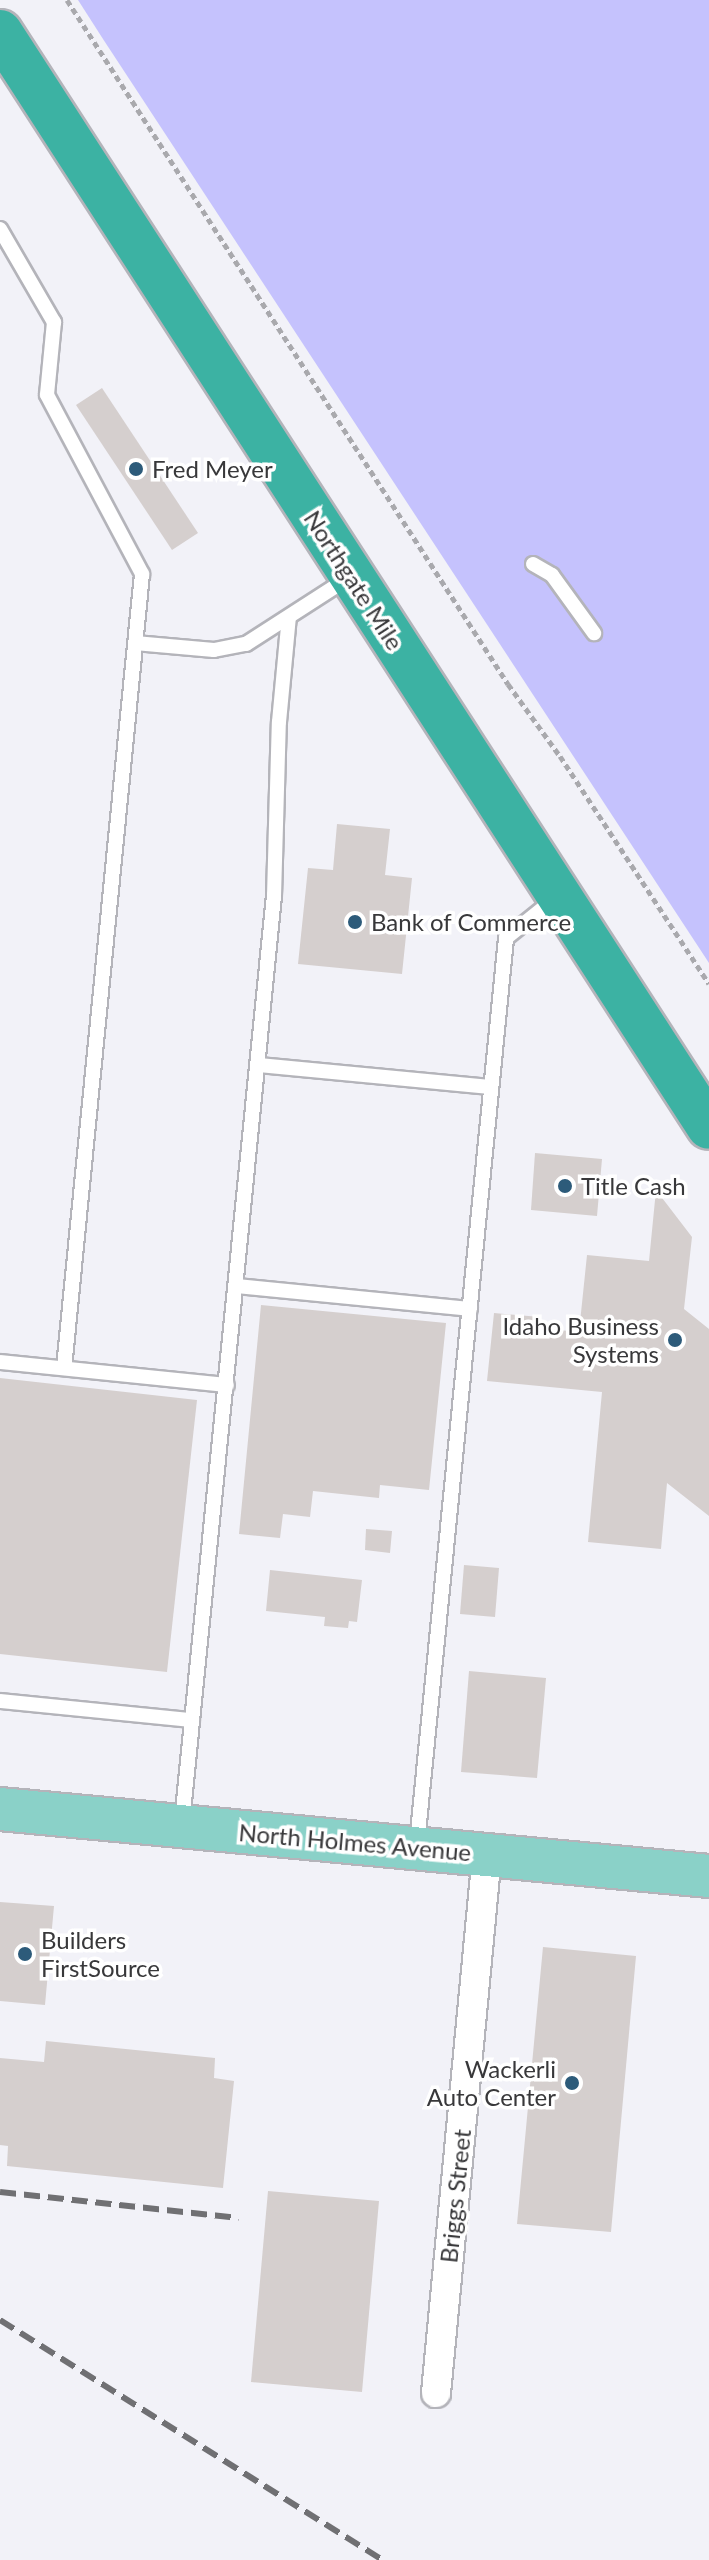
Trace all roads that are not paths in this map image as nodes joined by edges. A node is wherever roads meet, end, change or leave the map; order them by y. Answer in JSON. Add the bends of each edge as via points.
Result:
{"nodes":[{"id":1,"x":0,"y":32,"type":"edge"},
{"id":2,"x":0,"y":229,"type":"edge"},
{"id":3,"x":533,"y":564,"type":"dead end"},
{"id":4,"x":351,"y":576,"type":"junction"},
{"id":5,"x":289,"y":617,"type":"junction"},
{"id":6,"x":594,"y":633,"type":"dead end"},
{"id":7,"x":135,"y":643,"type":"junction"},
{"id":8,"x":557,"y":897,"type":"junction"},
{"id":9,"x":258,"y":1065,"type":"junction"},
{"id":10,"x":491,"y":1087,"type":"junction"},
{"id":11,"x":709,"y":1127,"type":"edge"},
{"id":12,"x":236,"y":1286,"type":"junction"},
{"id":13,"x":470,"y":1309,"type":"junction"},
{"id":14,"x":0,"y":1362,"type":"edge"},
{"id":15,"x":64,"y":1368,"type":"junction"},
{"id":16,"x":227,"y":1385,"type":"junction"},
{"id":17,"x":0,"y":1701,"type":"edge"},
{"id":18,"x":192,"y":1720,"type":"junction"},
{"id":19,"x":0,"y":1809,"type":"edge"},
{"id":20,"x":182,"y":1826,"type":"junction"},
{"id":21,"x":416,"y":1848,"type":"junction"},
{"id":22,"x":487,"y":1854,"type":"junction"},
{"id":23,"x":709,"y":1876,"type":"edge"},
{"id":24,"x":436,"y":2393,"type":"dead end"}],
"edges":[{"from":1,"to":4,"type":"highway","name":"Northgate Mile"},
{"from":2,"to":7,"type":"lane","via":[[54,322],[47,395],[142,574]]},
{"from":3,"to":6,"type":"lane","via":[[552,575]]},
{"from":4,"to":5,"type":"lane"},
{"from":4,"to":8,"type":"highway","name":"Northgate Mile"},
{"from":5,"to":7,"type":"lane","via":[[246,644],[214,650]]},
{"from":5,"to":9,"type":"lane","via":[[279,722],[274,896]]},
{"from":7,"to":15,"type":"lane"},
{"from":8,"to":10,"type":"lane","via":[[506,938]]},
{"from":8,"to":11,"type":"highway","name":"Northgate Mile"},
{"from":9,"to":10,"type":"lane"},
{"from":9,"to":12,"type":"lane"},
{"from":10,"to":13,"type":"lane"},
{"from":12,"to":13,"type":"lane"},
{"from":12,"to":16,"type":"lane"},
{"from":13,"to":21,"type":"lane"},
{"from":14,"to":15,"type":"lane"},
{"from":15,"to":16,"type":"lane"},
{"from":16,"to":18,"type":"lane"},
{"from":17,"to":18,"type":"lane"},
{"from":18,"to":20,"type":"lane"},
{"from":19,"to":20,"type":"main road","name":"North Holmes Avenue"},
{"from":20,"to":21,"type":"main road","name":"North Holmes Avenue"},
{"from":21,"to":22,"type":"main road","name":"North Holmes Avenue"},
{"from":22,"to":23,"type":"main road","name":"North Holmes Avenue"},
{"from":22,"to":24,"type":"street","name":"Briggs Street"}]}
